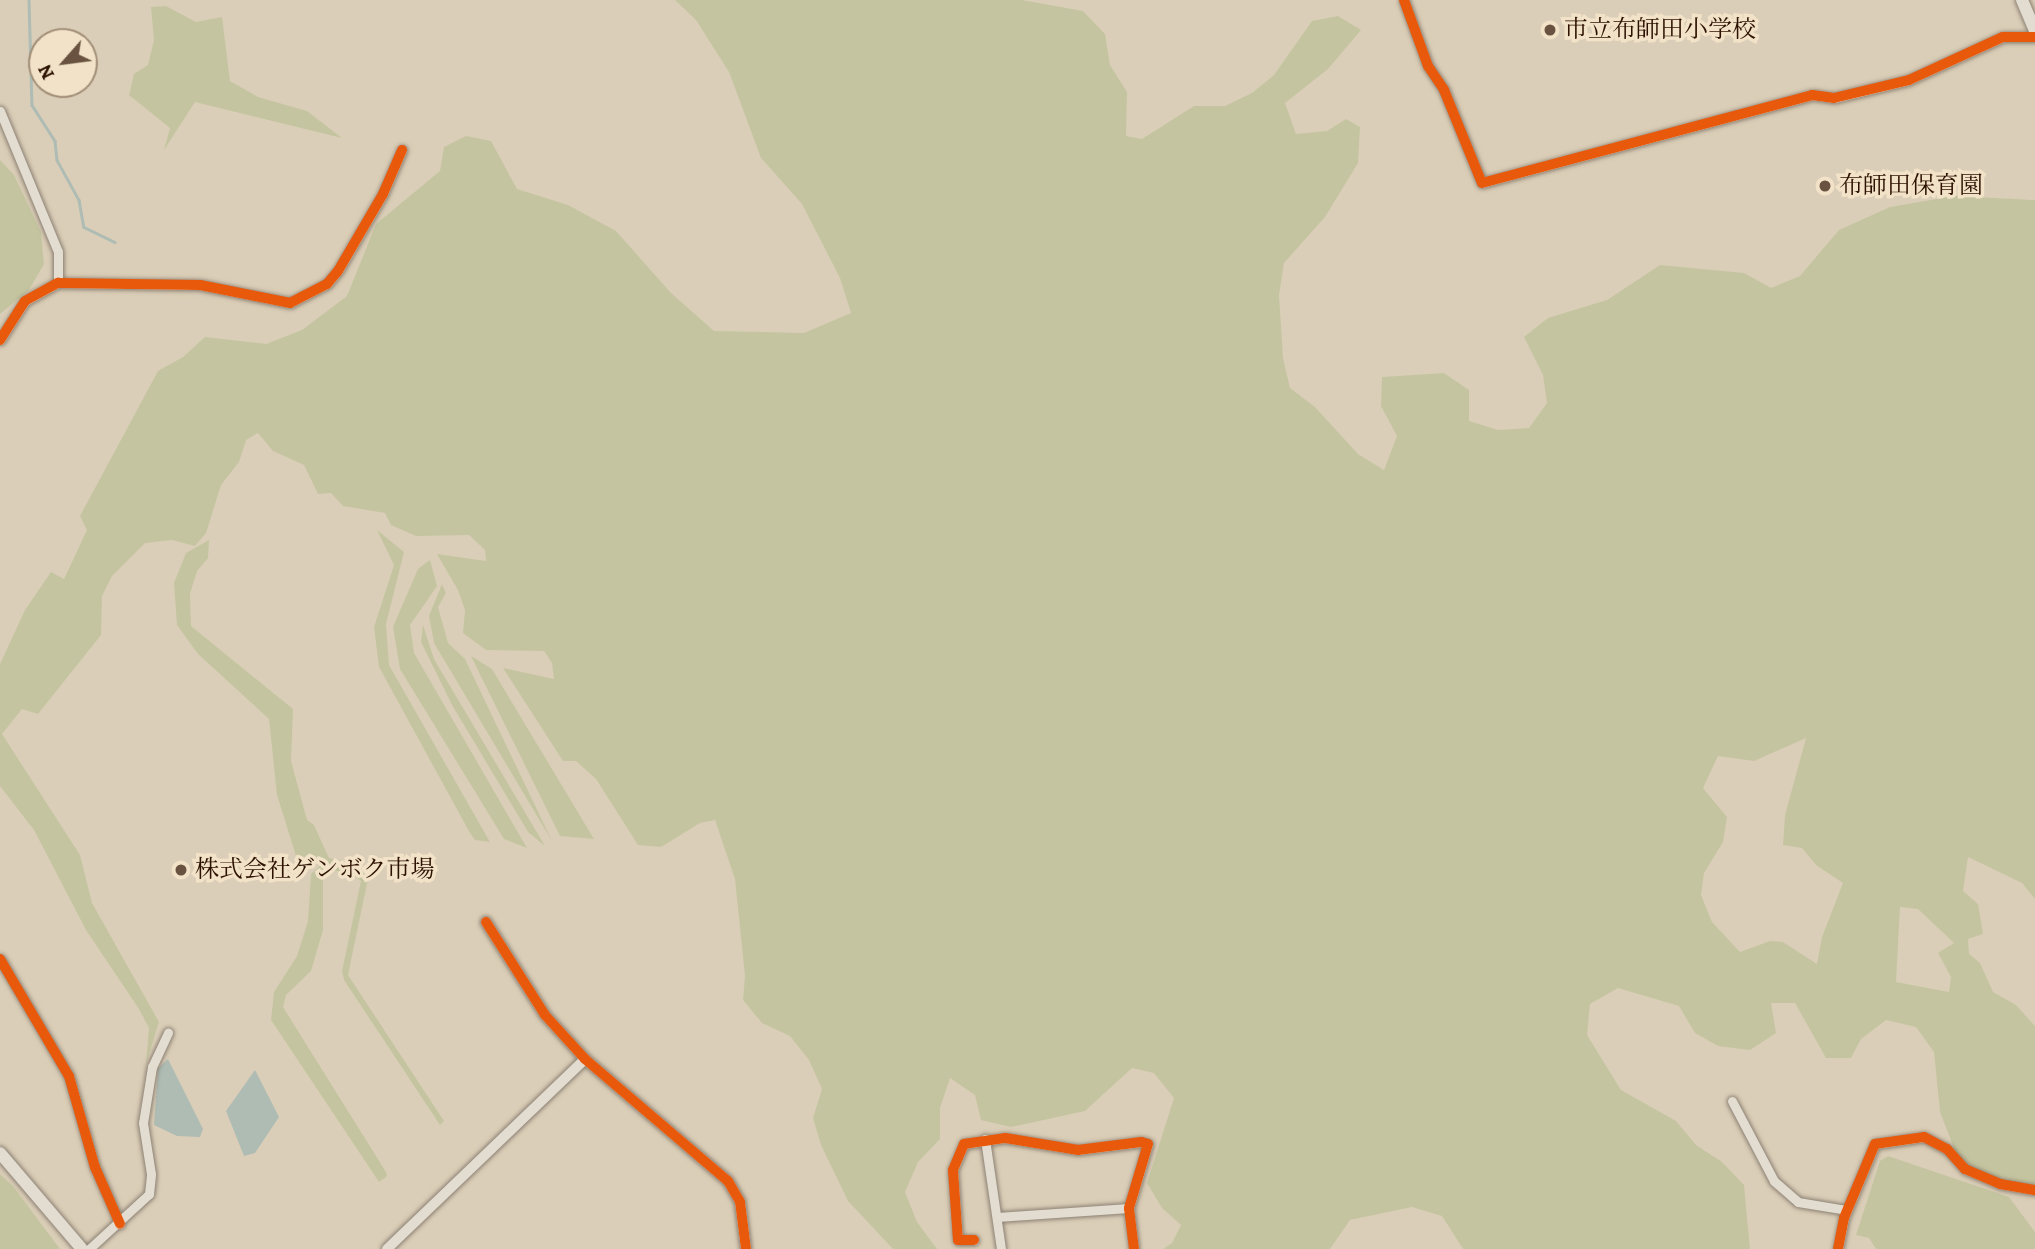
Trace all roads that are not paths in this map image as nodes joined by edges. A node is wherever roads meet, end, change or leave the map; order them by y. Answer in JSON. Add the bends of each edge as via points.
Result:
{"nodes":[{"id":1,"x":1404,"y":0,"type":"edge"},
{"id":2,"x":2022,"y":0,"type":"edge"},
{"id":3,"x":2035,"y":31,"type":"edge"},
{"id":4,"x":2035,"y":37,"type":"edge"},
{"id":5,"x":0,"y":111,"type":"edge"},
{"id":6,"x":402,"y":150,"type":"dead end"},
{"id":7,"x":58,"y":283,"type":"junction"},
{"id":8,"x":0,"y":340,"type":"edge"},
{"id":9,"x":486,"y":922,"type":"dead end"},
{"id":10,"x":0,"y":959,"type":"edge"},
{"id":11,"x":168,"y":1032,"type":"dead end"},
{"id":12,"x":585,"y":1059,"type":"junction"},
{"id":13,"x":1732,"y":1101,"type":"dead end"},
{"id":14,"x":985,"y":1139,"type":"junction"},
{"id":15,"x":0,"y":1153,"type":"edge"},
{"id":16,"x":2035,"y":1190,"type":"edge"},
{"id":17,"x":1129,"y":1208,"type":"junction"},
{"id":18,"x":1847,"y":1210,"type":"junction"},
{"id":19,"x":997,"y":1217,"type":"junction"},
{"id":20,"x":120,"y":1224,"type":"junction"},
{"id":21,"x":974,"y":1240,"type":"dead end"},
{"id":22,"x":82,"y":1249,"type":"edge"},
{"id":23,"x":89,"y":1249,"type":"edge"},
{"id":24,"x":387,"y":1249,"type":"edge"},
{"id":25,"x":746,"y":1249,"type":"edge"},
{"id":26,"x":1000,"y":1249,"type":"edge"},
{"id":27,"x":1134,"y":1249,"type":"edge"},
{"id":28,"x":1838,"y":1249,"type":"edge"}],
"edges":[{"from":1,"to":4,"type":"street","via":[[1428,66],[1444,90],[1482,183],[1811,95],[1834,98],[1909,80],[2003,37]]},
{"from":2,"to":3,"type":"main road"},
{"from":5,"to":7,"type":"street","via":[[58,252]]},
{"from":6,"to":7,"type":"street","via":[[383,194],[338,271],[327,284],[290,303],[200,285]]},
{"from":7,"to":8,"type":"street","via":[[25,301]]},
{"from":9,"to":12,"type":"street","via":[[545,1016]]},
{"from":10,"to":20,"type":"street","via":[[69,1076],[95,1167]]},
{"from":11,"to":20,"type":"street","via":[[152,1067],[143,1123],[151,1188],[142,1204]]},
{"from":12,"to":24,"type":"street"},
{"from":12,"to":25,"type":"street","via":[[728,1181],[740,1202]]},
{"from":13,"to":18,"type":"street","via":[[1774,1181],[1798,1202]]},
{"from":14,"to":17,"type":"street","via":[[1077,1150],[1148,1144]]},
{"from":14,"to":19,"type":"street"},
{"from":14,"to":21,"type":"street","via":[[964,1144],[953,1170],[958,1240]]},
{"from":15,"to":22,"type":"main road"},
{"from":16,"to":18,"type":"street","via":[[2000,1184],[1965,1169],[1947,1149],[1924,1136],[1875,1144]]},
{"from":17,"to":19,"type":"street"},
{"from":17,"to":27,"type":"street"},
{"from":18,"to":28,"type":"street"},
{"from":19,"to":26,"type":"street"},
{"from":20,"to":23,"type":"street"}]}
